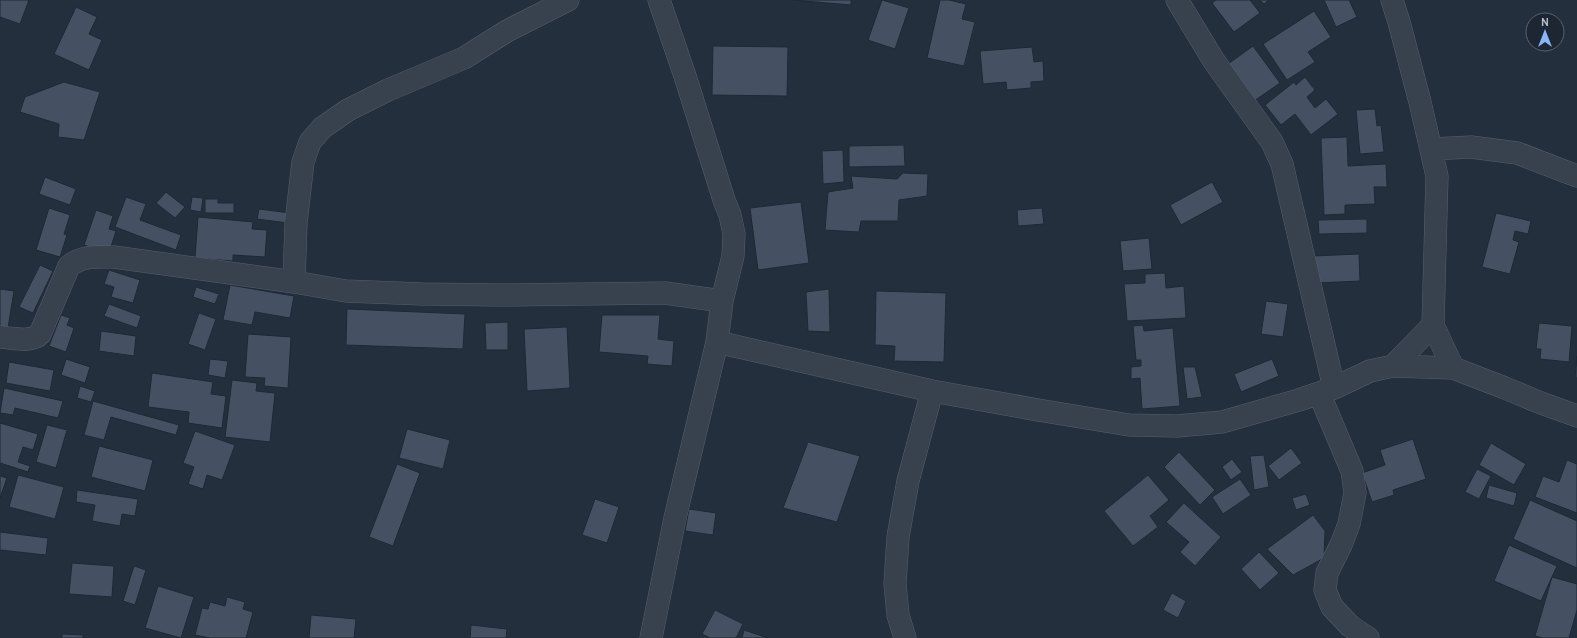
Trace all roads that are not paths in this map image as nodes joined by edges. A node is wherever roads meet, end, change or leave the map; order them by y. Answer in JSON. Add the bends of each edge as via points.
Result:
{"nodes":[{"id":1,"x":568,"y":0,"type":"edge"},
{"id":2,"x":659,"y":0,"type":"edge"},
{"id":3,"x":1177,"y":0,"type":"edge"},
{"id":4,"x":1392,"y":0,"type":"edge"},
{"id":5,"x":1431,"y":149,"type":"junction"},
{"id":6,"x":1577,"y":176,"type":"edge"},
{"id":7,"x":294,"y":282,"type":"junction"},
{"id":8,"x":722,"y":301,"type":"junction"},
{"id":9,"x":1433,"y":325,"type":"junction"},
{"id":10,"x":0,"y":338,"type":"edge"},
{"id":11,"x":717,"y":342,"type":"junction"},
{"id":12,"x":1393,"y":366,"type":"junction"},
{"id":13,"x":1453,"y":368,"type":"junction"},
{"id":14,"x":932,"y":390,"type":"junction"},
{"id":15,"x":1327,"y":391,"type":"junction"},
{"id":16,"x":1577,"y":416,"type":"edge"},
{"id":17,"x":651,"y":638,"type":"edge"},
{"id":18,"x":905,"y":638,"type":"edge"},
{"id":19,"x":1368,"y":638,"type":"edge"}],
"edges":[{"from":1,"to":7,"type":"street","via":[[507,31],[464,58],[348,110],[322,128],[310,142],[303,162],[296,223]]},
{"from":2,"to":8,"type":"street","via":[[733,227],[733,256]]},
{"from":3,"to":15,"type":"street","via":[[1214,61],[1272,142],[1282,164]]},
{"from":4,"to":5,"type":"street"},
{"from":5,"to":6,"type":"street","via":[[1471,147],[1517,153]]},
{"from":5,"to":9,"type":"street","via":[[1437,176]]},
{"from":7,"to":8,"type":"street","via":[[346,291],[407,294],[665,293]]},
{"from":7,"to":10,"type":"street","via":[[114,257],[88,257],[69,266],[37,337]]},
{"from":8,"to":11,"type":"street"},
{"from":9,"to":12,"type":"street"},
{"from":9,"to":13,"type":"street"},
{"from":11,"to":14,"type":"street"},
{"from":11,"to":17,"type":"street","via":[[675,518]]},
{"from":12,"to":13,"type":"street"},
{"from":12,"to":15,"type":"street","via":[[1370,371]]},
{"from":13,"to":16,"type":"street"},
{"from":14,"to":15,"type":"street","via":[[1129,425],[1177,426],[1222,422]]},
{"from":14,"to":18,"type":"street","via":[[908,481],[898,537],[898,616]]},
{"from":15,"to":19,"type":"street","via":[[1352,471],[1355,493],[1349,524],[1327,573],[1325,590],[1332,607],[1350,626]]}]}
